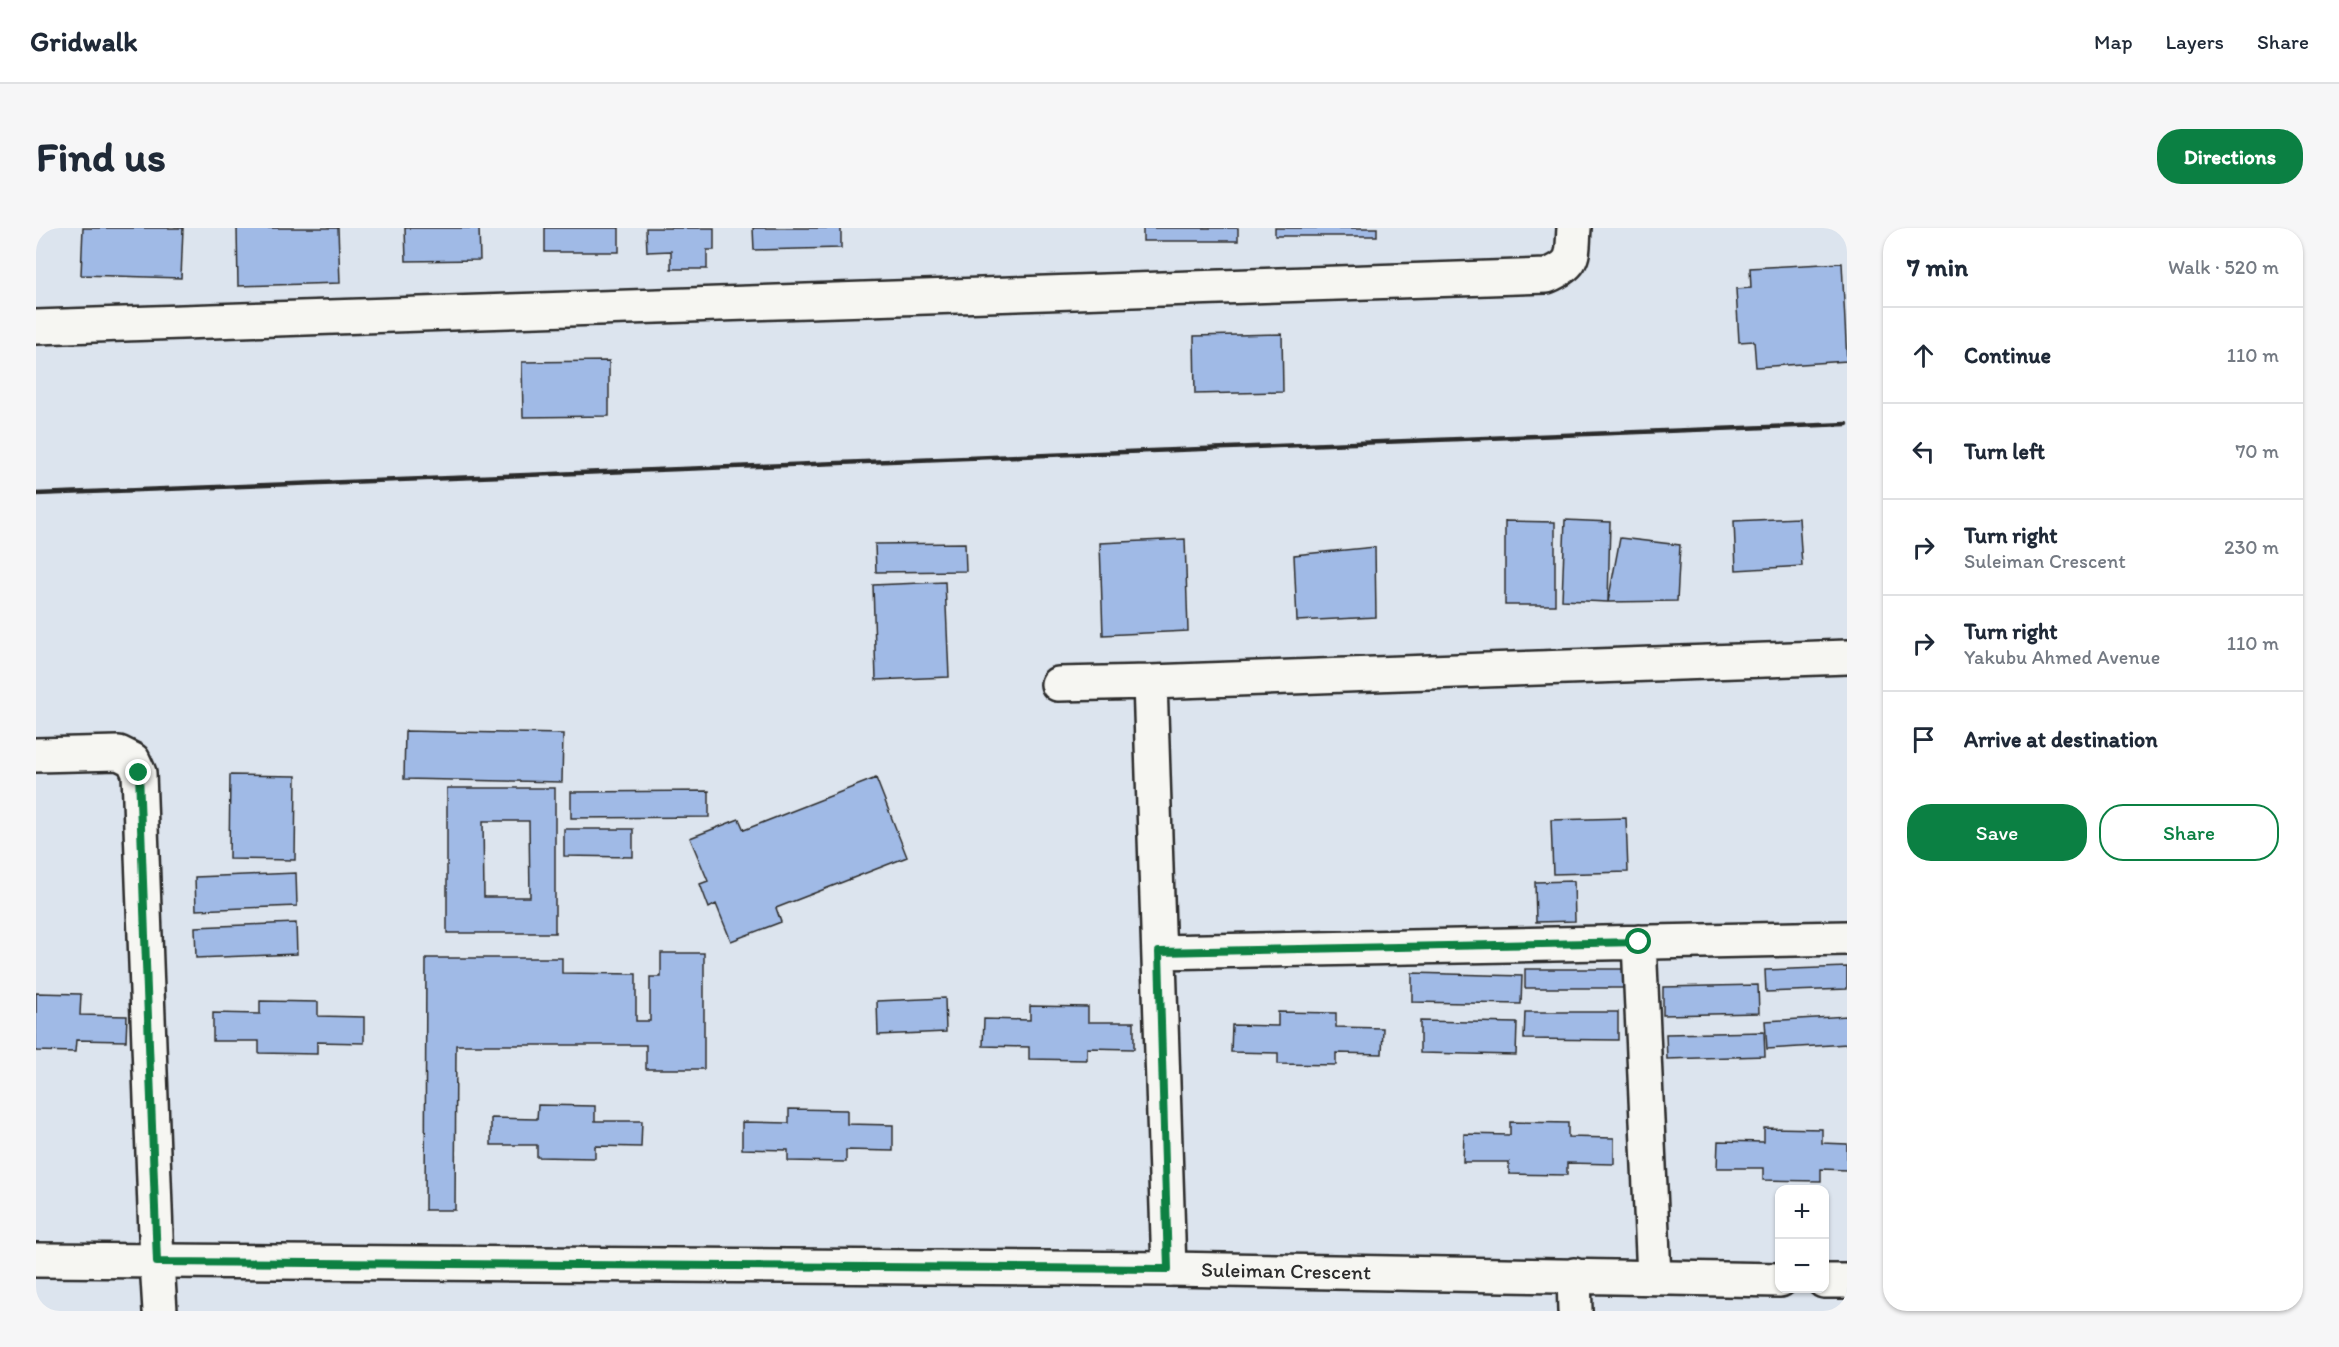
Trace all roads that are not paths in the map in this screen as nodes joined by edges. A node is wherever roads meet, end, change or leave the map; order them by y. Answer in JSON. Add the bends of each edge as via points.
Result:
{"nodes":[{"id":1,"x":1574,"y":228,"type":"edge"},
{"id":2,"x":36,"y":327,"type":"edge"},
{"id":3,"x":1847,"y":657,"type":"edge"},
{"id":4,"x":1150,"y":682,"type":"junction"},
{"id":5,"x":1058,"y":684,"type":"dead end"},
{"id":6,"x":36,"y":755,"type":"edge"},
{"id":7,"x":1847,"y":938,"type":"edge"},
{"id":8,"x":1639,"y":942,"type":"junction"},
{"id":9,"x":1159,"y":952,"type":"junction"},
{"id":10,"x":36,"y":1260,"type":"edge"},
{"id":11,"x":157,"y":1262,"type":"junction"},
{"id":12,"x":1168,"y":1269,"type":"junction"},
{"id":13,"x":1574,"y":1275,"type":"junction"},
{"id":14,"x":1654,"y":1277,"type":"junction"},
{"id":15,"x":1775,"y":1280,"type":"edge"},
{"id":16,"x":1829,"y":1281,"type":"edge"},
{"id":17,"x":1847,"y":1281,"type":"edge"},
{"id":18,"x":160,"y":1311,"type":"edge"},
{"id":19,"x":1575,"y":1311,"type":"edge"}],
"edges":[{"from":1,"to":2,"type":"street","via":[[1572,257],[1565,268],[1548,276]]},
{"from":3,"to":4,"type":"street"},
{"from":4,"to":5,"type":"street"},
{"from":4,"to":9,"type":"street"},
{"from":6,"to":11,"type":"street","via":[[119,753],[133,760],[139,773]]},
{"from":7,"to":8,"type":"street"},
{"from":8,"to":9,"type":"street"},
{"from":8,"to":14,"type":"street"},
{"from":9,"to":12,"type":"street"},
{"from":10,"to":11,"type":"street","name":"Suleiman Crescent"},
{"from":11,"to":12,"type":"street","name":"Suleiman Crescent"},
{"from":11,"to":18,"type":"street"},
{"from":12,"to":13,"type":"street","name":"Suleiman Crescent"},
{"from":13,"to":14,"type":"street","name":"Suleiman Crescent"},
{"from":13,"to":19,"type":"street"},
{"from":14,"to":15,"type":"street","name":"Suleiman Crescent"},
{"from":16,"to":17,"type":"street"}]}
